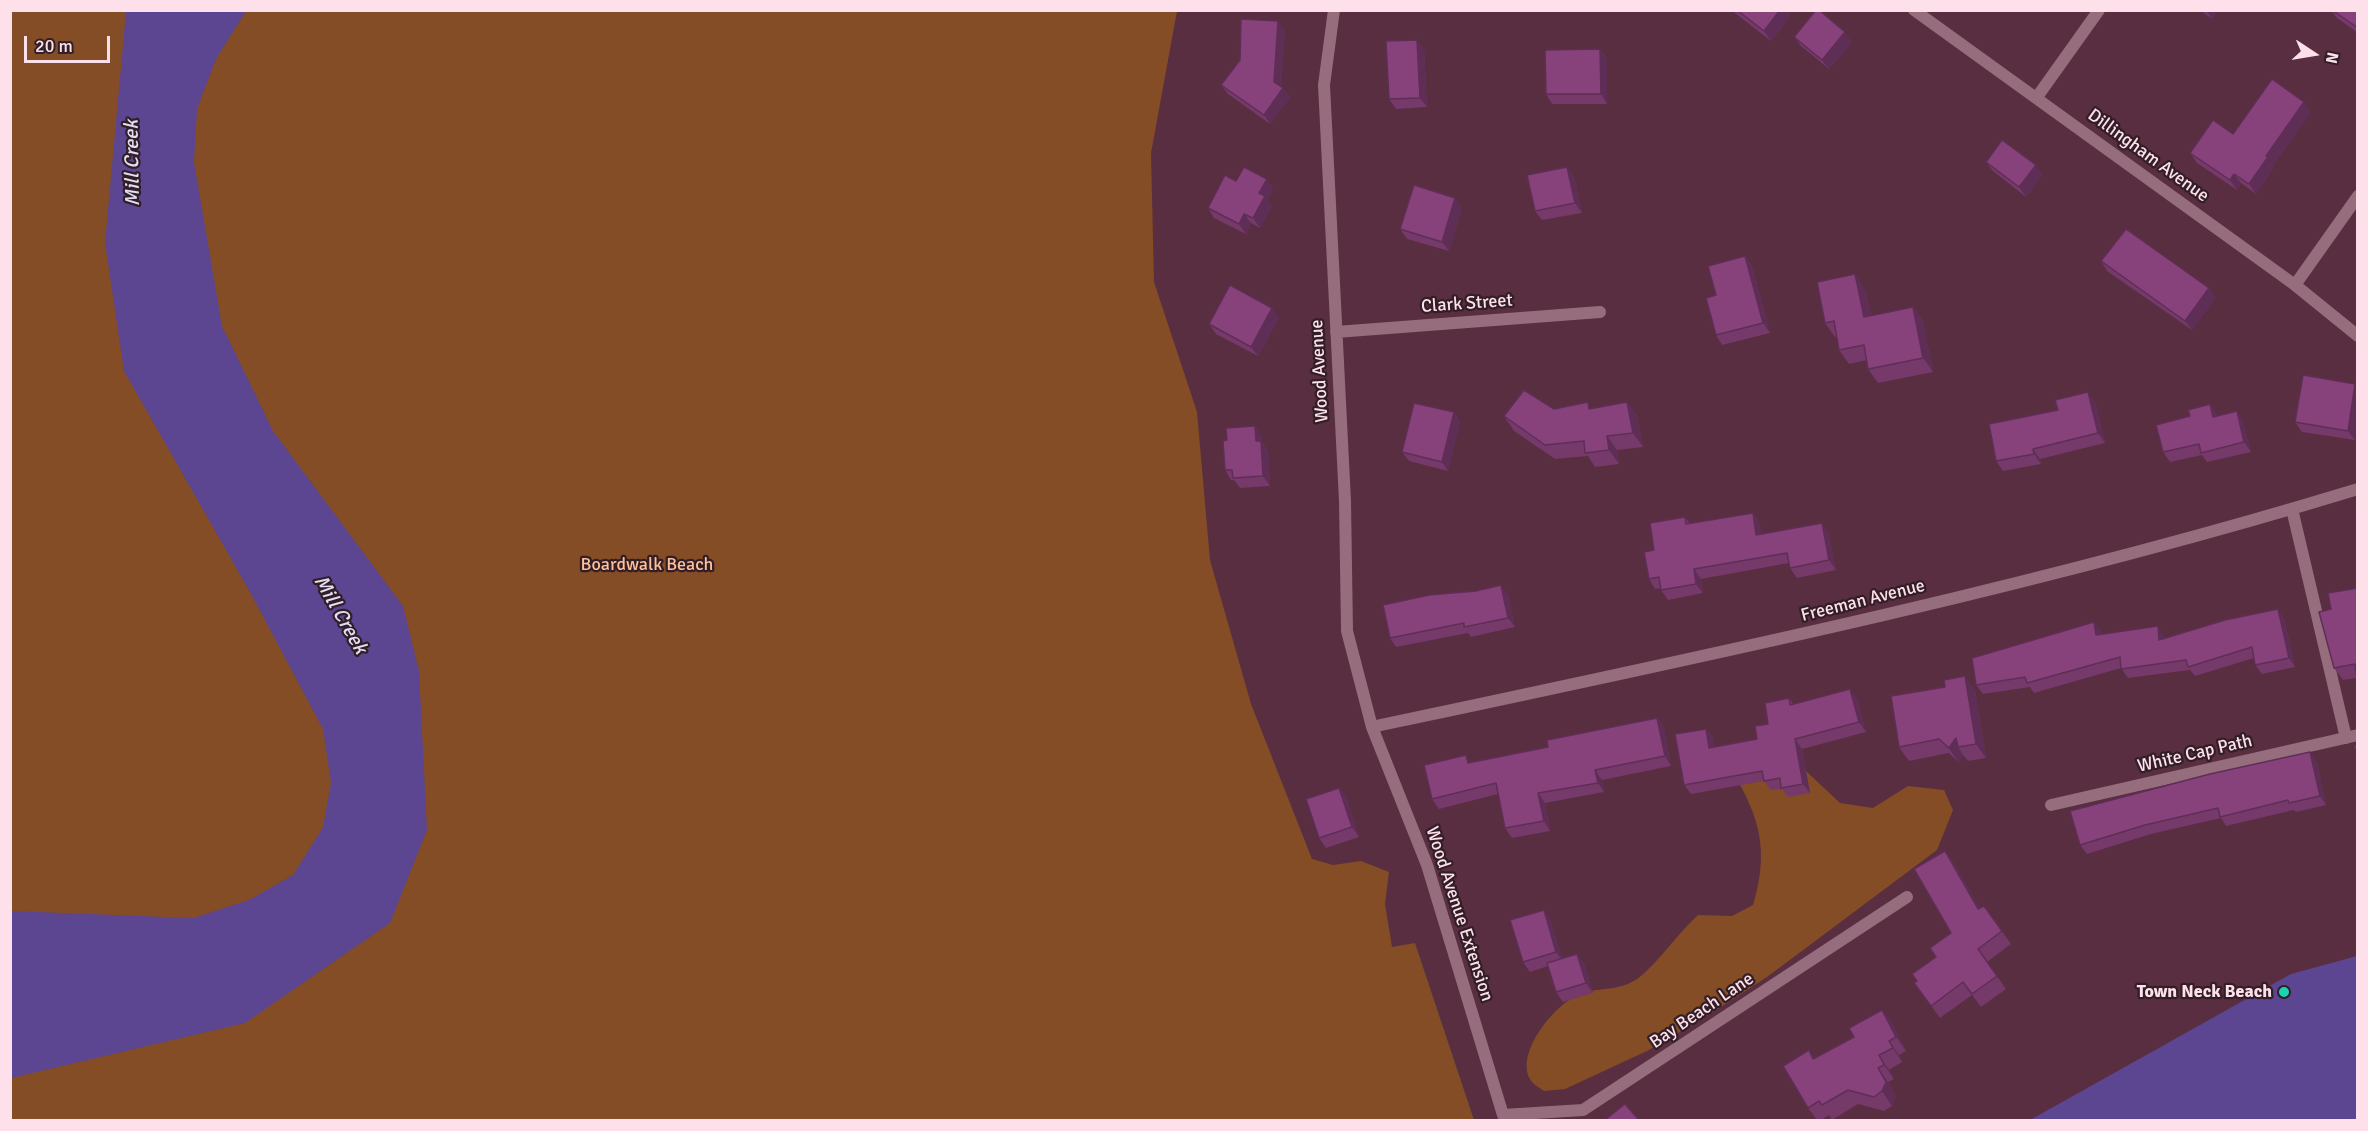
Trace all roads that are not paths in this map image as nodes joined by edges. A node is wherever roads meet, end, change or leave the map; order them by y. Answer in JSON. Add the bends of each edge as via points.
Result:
{"nodes":[{"id":1,"x":1334,"y":10,"type":"edge"},
{"id":2,"x":1914,"y":10,"type":"edge"},
{"id":3,"x":2099,"y":10,"type":"edge"},
{"id":4,"x":2037,"y":97,"type":"junction"},
{"id":5,"x":2358,"y":196,"type":"edge"},
{"id":6,"x":2295,"y":285,"type":"junction"},
{"id":7,"x":1600,"y":312,"type":"dead end"},
{"id":8,"x":1336,"y":332,"type":"junction"},
{"id":9,"x":2358,"y":336,"type":"edge"},
{"id":10,"x":2358,"y":489,"type":"edge"},
{"id":11,"x":2292,"y":509,"type":"junction"},
{"id":12,"x":1372,"y":727,"type":"junction"},
{"id":13,"x":2352,"y":736,"type":"edge"},
{"id":14,"x":2051,"y":805,"type":"dead end"},
{"id":15,"x":1907,"y":897,"type":"dead end"},
{"id":16,"x":1503,"y":1115,"type":"joint"}],
"edges":[{"from":1,"to":8,"type":"street","name":"Wood Avenue","via":[[1324,85]]},
{"from":2,"to":4,"type":"street","name":"Dillingham Avenue"},
{"from":3,"to":4,"type":"street"},
{"from":4,"to":6,"type":"street","name":"Dillingham Avenue"},
{"from":5,"to":6,"type":"street"},
{"from":6,"to":9,"type":"street","name":"Dillingham Avenue"},
{"from":7,"to":8,"type":"street","name":"Clark Street"},
{"from":8,"to":12,"type":"street","name":"Wood Avenue","via":[[1347,631]]},
{"from":10,"to":11,"type":"street","name":"Freeman Avenue"},
{"from":11,"to":12,"type":"street","name":"Freeman Avenue","via":[[1816,633]]},
{"from":11,"to":13,"type":"street","name":"White Cap Path"},
{"from":12,"to":16,"type":"street","name":"Wood Avenue Extension","via":[[1426,865]]},
{"from":13,"to":14,"type":"street","name":"White Cap Path"},
{"from":15,"to":16,"type":"street","name":"Bay Beach Lane","via":[[1583,1110]]}]}
